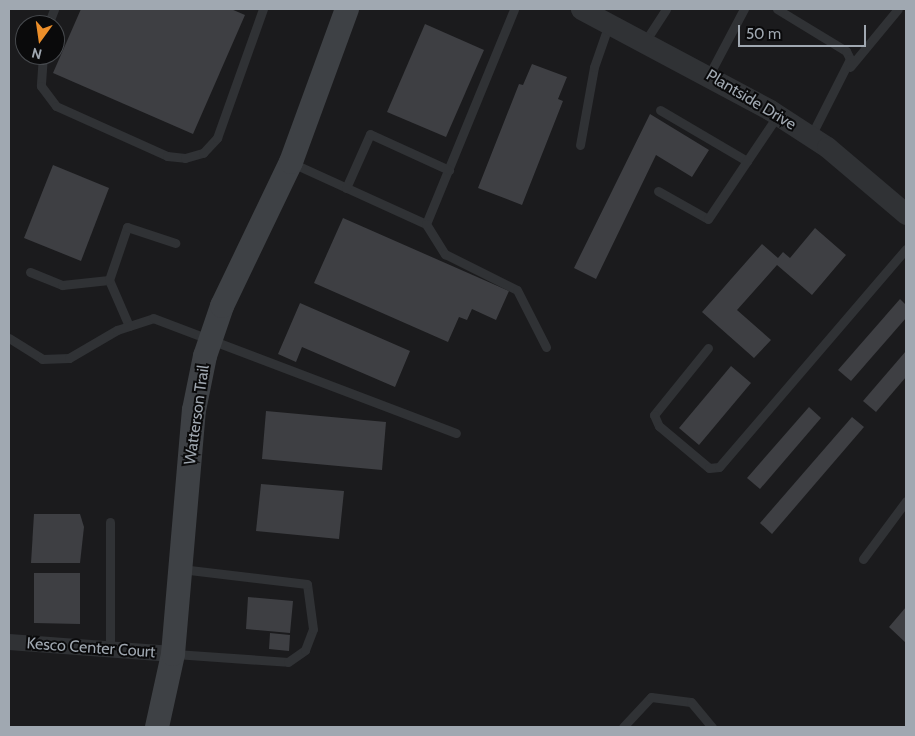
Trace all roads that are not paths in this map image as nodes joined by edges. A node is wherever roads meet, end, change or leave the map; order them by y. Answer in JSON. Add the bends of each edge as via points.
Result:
{"nodes":[{"id":1,"x":263,"y":9,"type":"edge"},
{"id":2,"x":347,"y":9,"type":"edge"},
{"id":3,"x":514,"y":9,"type":"edge"},
{"id":4,"x":581,"y":9,"type":"edge"},
{"id":5,"x":666,"y":9,"type":"edge"},
{"id":6,"x":744,"y":9,"type":"edge"},
{"id":7,"x":777,"y":9,"type":"edge"},
{"id":8,"x":898,"y":9,"type":"edge"},
{"id":9,"x":610,"y":22,"type":"junction"},
{"id":10,"x":646,"y":40,"type":"junction"},
{"id":11,"x":42,"y":65,"type":"edge"},
{"id":12,"x":850,"y":67,"type":"junction"},
{"id":13,"x":709,"y":75,"type":"junction"},
{"id":14,"x":660,"y":110,"type":"dead end"},
{"id":15,"x":778,"y":114,"type":"junction"},
{"id":16,"x":811,"y":137,"type":"junction"},
{"id":17,"x":580,"y":144,"type":"dead end"},
{"id":18,"x":747,"y":161,"type":"junction"},
{"id":19,"x":291,"y":162,"type":"junction"},
{"id":20,"x":449,"y":170,"type":"junction"},
{"id":21,"x":346,"y":188,"type":"junction"},
{"id":22,"x":658,"y":191,"type":"dead end"},
{"id":23,"x":906,"y":214,"type":"edge"},
{"id":24,"x":426,"y":224,"type":"junction"},
{"id":25,"x":176,"y":243,"type":"dead end"},
{"id":26,"x":906,"y":249,"type":"edge"},
{"id":27,"x":30,"y":272,"type":"dead end"},
{"id":28,"x":108,"y":280,"type":"junction"},
{"id":29,"x":129,"y":326,"type":"junction"},
{"id":30,"x":211,"y":337,"type":"junction"},
{"id":31,"x":9,"y":338,"type":"edge"},
{"id":32,"x":546,"y":347,"type":"dead end"},
{"id":33,"x":708,"y":348,"type":"dead end"},
{"id":34,"x":456,"y":433,"type":"dead end"},
{"id":35,"x":906,"y":501,"type":"edge"},
{"id":36,"x":110,"y":522,"type":"dead end"},
{"id":37,"x":863,"y":560,"type":"dead end"},
{"id":38,"x":181,"y":569,"type":"junction"},
{"id":39,"x":9,"y":642,"type":"edge"},
{"id":40,"x":110,"y":649,"type":"junction"},
{"id":41,"x":173,"y":654,"type":"junction"},
{"id":42,"x":157,"y":727,"type":"edge"},
{"id":43,"x":623,"y":727,"type":"edge"},
{"id":44,"x":712,"y":727,"type":"edge"}],
"edges":[{"from":1,"to":11,"type":"lane","via":[[217,138],[203,153],[185,158],[167,156],[56,106],[41,86]]},
{"from":2,"to":19,"type":"main road","name":"Watterson Trail"},
{"from":3,"to":20,"type":"lane"},
{"from":4,"to":9,"type":"street","name":"Plantside Drive"},
{"from":5,"to":10,"type":"lane"},
{"from":6,"to":13,"type":"lane"},
{"from":7,"to":12,"type":"lane","via":[[846,51]]},
{"from":8,"to":12,"type":"lane"},
{"from":9,"to":10,"type":"street","name":"Plantside Drive"},
{"from":9,"to":17,"type":"lane","via":[[594,67]]},
{"from":10,"to":13,"type":"street","name":"Plantside Drive"},
{"from":12,"to":16,"type":"lane"},
{"from":13,"to":15,"type":"street","name":"Plantside Drive"},
{"from":14,"to":18,"type":"lane"},
{"from":15,"to":16,"type":"street","name":"Plantside Drive"},
{"from":15,"to":18,"type":"lane"},
{"from":16,"to":23,"type":"street","name":"Plantside Drive"},
{"from":18,"to":22,"type":"lane","via":[[708,218]]},
{"from":19,"to":21,"type":"lane"},
{"from":19,"to":30,"type":"main road","name":"Watterson Trail","via":[[222,306]]},
{"from":20,"to":21,"type":"lane","via":[[370,134]]},
{"from":20,"to":24,"type":"lane"},
{"from":21,"to":24,"type":"lane"},
{"from":24,"to":32,"type":"lane","via":[[445,254],[517,290]]},
{"from":25,"to":28,"type":"lane","via":[[127,227]]},
{"from":26,"to":33,"type":"lane","via":[[719,467],[709,468],[659,426],[654,415]]},
{"from":27,"to":28,"type":"lane","via":[[62,284]]},
{"from":28,"to":29,"type":"lane"},
{"from":29,"to":30,"type":"lane","via":[[153,318]]},
{"from":29,"to":31,"type":"lane","via":[[68,358],[42,359]]},
{"from":30,"to":34,"type":"lane","via":[[271,365]]},
{"from":30,"to":38,"type":"main road","name":"Watterson Trail","via":[[194,410]]},
{"from":35,"to":37,"type":"lane"},
{"from":36,"to":40,"type":"lane"},
{"from":38,"to":41,"type":"main road","name":"Watterson Trail"},
{"from":38,"to":41,"type":"lane","via":[[307,584],[313,629],[305,650],[288,662]]},
{"from":39,"to":40,"type":"street","name":"Kesco Center Court"},
{"from":40,"to":41,"type":"street","name":"Kesco Center Court"},
{"from":41,"to":42,"type":"main road","name":"Watterson Trail"},
{"from":43,"to":44,"type":"lane","via":[[651,697],[691,702]]}]}
